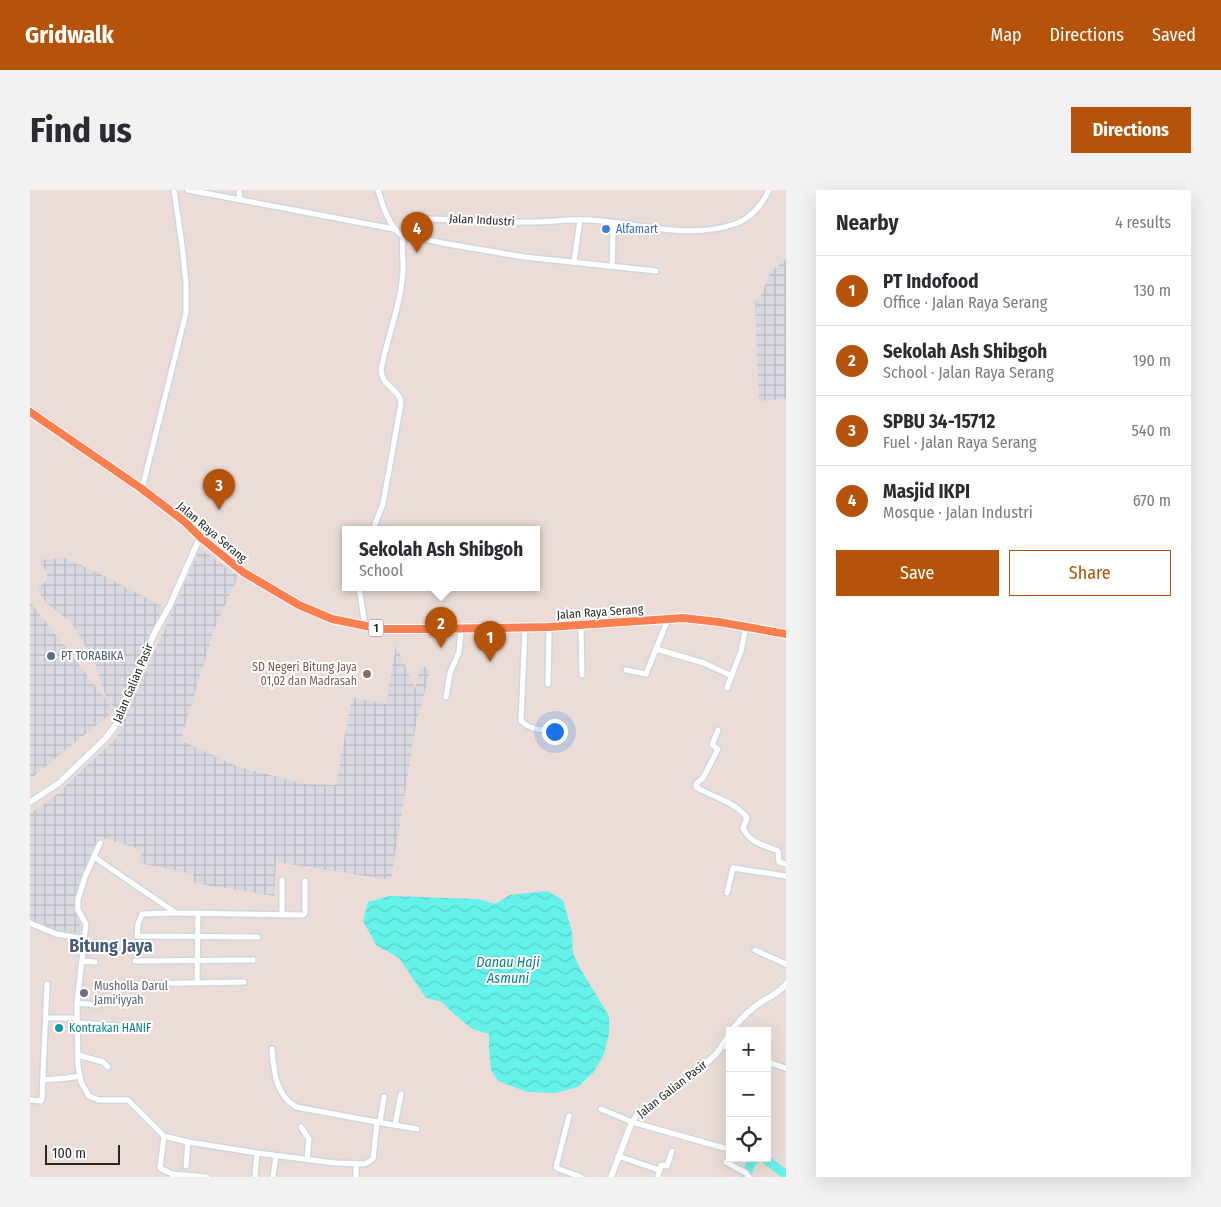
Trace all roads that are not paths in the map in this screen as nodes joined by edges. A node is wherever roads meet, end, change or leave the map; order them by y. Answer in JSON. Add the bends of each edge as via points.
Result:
{"nodes":[{"id":1,"x":174,"y":190,"type":"edge"},
{"id":2,"x":189,"y":190,"type":"edge"},
{"id":3,"x":239,"y":190,"type":"edge"},
{"id":4,"x":378,"y":190,"type":"edge"},
{"id":5,"x":768,"y":190,"type":"edge"},
{"id":6,"x":240,"y":200,"type":"junction"},
{"id":7,"x":580,"y":220,"type":"junction"},
{"id":8,"x":614,"y":223,"type":"junction"},
{"id":9,"x":394,"y":229,"type":"junction"},
{"id":10,"x":403,"y":236,"type":"junction"},
{"id":11,"x":574,"y":262,"type":"junction"},
{"id":12,"x":612,"y":266,"type":"junction"},
{"id":13,"x":656,"y":271,"type":"dead end"},
{"id":14,"x":30,"y":412,"type":"edge"},
{"id":15,"x":142,"y":489,"type":"junction"},
{"id":16,"x":374,"y":526,"type":"edge"},
{"id":17,"x":200,"y":538,"type":"junction"},
{"id":18,"x":360,"y":591,"type":"edge"},
{"id":19,"x":668,"y":619,"type":"junction"},
{"id":20,"x":581,"y":625,"type":"junction"},
{"id":21,"x":365,"y":627,"type":"junction"},
{"id":22,"x":525,"y":627,"type":"junction"},
{"id":23,"x":549,"y":627,"type":"junction"},
{"id":24,"x":746,"y":627,"type":"junction"},
{"id":25,"x":462,"y":629,"type":"junction"},
{"id":26,"x":786,"y":634,"type":"edge"},
{"id":27,"x":656,"y":649,"type":"junction"},
{"id":28,"x":626,"y":670,"type":"dead end"},
{"id":29,"x":582,"y":675,"type":"dead end"},
{"id":30,"x":732,"y":676,"type":"junction"},
{"id":31,"x":548,"y":684,"type":"dead end"},
{"id":32,"x":727,"y":688,"type":"dead end"},
{"id":33,"x":446,"y":697,"type":"dead end"},
{"id":34,"x":554,"y":730,"type":"dead end"},
{"id":35,"x":718,"y":730,"type":"dead end"},
{"id":36,"x":30,"y":802,"type":"edge"},
{"id":37,"x":100,"y":844,"type":"dead end"},
{"id":38,"x":94,"y":857,"type":"junction"},
{"id":39,"x":786,"y":864,"type":"edge"},
{"id":40,"x":786,"y":876,"type":"edge"},
{"id":41,"x":282,"y":880,"type":"dead end"},
{"id":42,"x":305,"y":880,"type":"dead end"},
{"id":43,"x":727,"y":893,"type":"dead end"},
{"id":44,"x":176,"y":913,"type":"junction"},
{"id":45,"x":198,"y":914,"type":"junction"},
{"id":46,"x":282,"y":915,"type":"junction"},
{"id":47,"x":30,"y":923,"type":"edge"},
{"id":48,"x":258,"y":937,"type":"dead end"},
{"id":49,"x":197,"y":938,"type":"junction"},
{"id":50,"x":85,"y":939,"type":"junction"},
{"id":51,"x":755,"y":950,"type":"dead end"},
{"id":52,"x":197,"y":960,"type":"junction"},
{"id":53,"x":253,"y":960,"type":"dead end"},
{"id":54,"x":82,"y":961,"type":"junction"},
{"id":55,"x":135,"y":961,"type":"dead end"},
{"id":56,"x":94,"y":962,"type":"dead end"},
{"id":57,"x":786,"y":964,"type":"edge"},
{"id":58,"x":197,"y":982,"type":"junction"},
{"id":59,"x":244,"y":982,"type":"dead end"},
{"id":60,"x":48,"y":984,"type":"dead end"},
{"id":61,"x":130,"y":984,"type":"dead end"},
{"id":62,"x":786,"y":984,"type":"edge"},
{"id":63,"x":77,"y":1003,"type":"junction"},
{"id":64,"x":98,"y":1005,"type":"dead end"},
{"id":65,"x":46,"y":1018,"type":"junction"},
{"id":66,"x":77,"y":1021,"type":"junction"},
{"id":67,"x":131,"y":1027,"type":"dead end"},
{"id":68,"x":734,"y":1027,"type":"edge"},
{"id":69,"x":726,"y":1040,"type":"edge"},
{"id":70,"x":723,"y":1046,"type":"junction"},
{"id":71,"x":726,"y":1047,"type":"edge"},
{"id":72,"x":272,"y":1049,"type":"dead end"},
{"id":73,"x":78,"y":1055,"type":"junction"},
{"id":74,"x":771,"y":1063,"type":"edge"},
{"id":75,"x":108,"y":1067,"type":"dead end"},
{"id":76,"x":786,"y":1068,"type":"edge"},
{"id":77,"x":80,"y":1076,"type":"junction"},
{"id":78,"x":43,"y":1080,"type":"junction"},
{"id":79,"x":400,"y":1094,"type":"dead end"},
{"id":80,"x":384,"y":1097,"type":"dead end"},
{"id":81,"x":30,"y":1100,"type":"edge"},
{"id":82,"x":601,"y":1109,"type":"dead end"},
{"id":83,"x":569,"y":1116,"type":"dead end"},
{"id":84,"x":378,"y":1122,"type":"junction"},
{"id":85,"x":632,"y":1122,"type":"junction"},
{"id":86,"x":395,"y":1125,"type":"junction"},
{"id":87,"x":301,"y":1127,"type":"dead end"},
{"id":88,"x":417,"y":1129,"type":"dead end"},
{"id":89,"x":164,"y":1136,"type":"junction"},
{"id":90,"x":188,"y":1142,"type":"junction"},
{"id":91,"x":724,"y":1148,"type":"dead end"},
{"id":92,"x":672,"y":1151,"type":"dead end"},
{"id":93,"x":257,"y":1153,"type":"junction"},
{"id":94,"x":276,"y":1156,"type":"junction"},
{"id":95,"x":618,"y":1156,"type":"junction"},
{"id":96,"x":307,"y":1159,"type":"junction"},
{"id":97,"x":726,"y":1162,"type":"dead end"},
{"id":98,"x":356,"y":1164,"type":"junction"},
{"id":99,"x":186,"y":1166,"type":"dead end"},
{"id":100,"x":660,"y":1170,"type":"junction"},
{"id":101,"x":172,"y":1175,"type":"edge"},
{"id":102,"x":748,"y":1175,"type":"edge"},
{"id":103,"x":204,"y":1177,"type":"edge"},
{"id":104,"x":255,"y":1177,"type":"edge"},
{"id":105,"x":273,"y":1177,"type":"edge"},
{"id":106,"x":356,"y":1177,"type":"edge"},
{"id":107,"x":581,"y":1177,"type":"edge"},
{"id":108,"x":611,"y":1177,"type":"edge"},
{"id":109,"x":658,"y":1177,"type":"edge"}],
"edges":[{"from":1,"to":15,"type":"street","via":[[186,283],[186,313]]},
{"from":2,"to":6,"type":"street"},
{"from":3,"to":6,"type":"street"},
{"from":4,"to":9,"type":"street"},
{"from":5,"to":8,"type":"street","name":"Jalan Industri","via":[[750,215],[724,227],[690,232]]},
{"from":6,"to":9,"type":"street"},
{"from":7,"to":8,"type":"street","name":"Jalan Industri"},
{"from":7,"to":10,"type":"street","name":"Jalan Industri","via":[[529,222],[423,218],[410,222]]},
{"from":7,"to":11,"type":"street"},
{"from":8,"to":12,"type":"street"},
{"from":9,"to":10,"type":"street"},
{"from":10,"to":11,"type":"street","via":[[510,255]]},
{"from":10,"to":16,"type":"street","via":[[401,285],[381,370],[383,380],[400,397],[401,403],[383,504]]},
{"from":11,"to":12,"type":"street"},
{"from":12,"to":13,"type":"street"},
{"from":14,"to":15,"type":"highway","name":"Jalan Raya Serang","number":"1"},
{"from":15,"to":17,"type":"highway","name":"Jalan Raya Serang","number":"1","via":[[185,522]]},
{"from":17,"to":21,"type":"highway","name":"Jalan Raya Serang","number":"1","via":[[243,572],[299,605],[332,619]]},
{"from":17,"to":36,"type":"street","name":"Jalan Galian Pasir","via":[[154,632],[115,726],[59,783]]},
{"from":18,"to":21,"type":"street"},
{"from":19,"to":20,"type":"highway","name":"Jalan Raya Serang","number":"1"},
{"from":19,"to":24,"type":"highway","name":"Jalan Raya Serang","number":"1","via":[[683,618]]},
{"from":19,"to":27,"type":"street"},
{"from":20,"to":23,"type":"highway","name":"Jalan Raya Serang","number":"1"},
{"from":20,"to":29,"type":"street"},
{"from":21,"to":25,"type":"highway","name":"Jalan Raya Serang","number":"1"},
{"from":22,"to":23,"type":"highway","name":"Jalan Raya Serang","number":"1"},
{"from":22,"to":25,"type":"highway","name":"Jalan Raya Serang","number":"1"},
{"from":22,"to":34,"type":"street","via":[[521,721],[528,727]]},
{"from":23,"to":31,"type":"street"},
{"from":24,"to":26,"type":"highway","name":"Jalan Raya Serang","number":"1"},
{"from":24,"to":30,"type":"street"},
{"from":25,"to":33,"type":"street","via":[[460,652],[450,673]]},
{"from":27,"to":28,"type":"street","via":[[646,674]]},
{"from":27,"to":30,"type":"street","via":[[704,663]]},
{"from":30,"to":32,"type":"street"},
{"from":35,"to":39,"type":"street","via":[[712,745],[718,749],[696,787],[744,813],[747,818],[742,828],[746,834],[759,844],[778,851],[779,862]]},
{"from":37,"to":38,"type":"street"},
{"from":38,"to":44,"type":"street"},
{"from":38,"to":50,"type":"street","via":[[78,899],[78,910],[86,922]]},
{"from":40,"to":43,"type":"street","via":[[733,868]]},
{"from":41,"to":46,"type":"street"},
{"from":42,"to":46,"type":"street","via":[[304,914]]},
{"from":44,"to":45,"type":"street"},
{"from":44,"to":49,"type":"street","via":[[142,914],[137,936]]},
{"from":45,"to":46,"type":"street"},
{"from":45,"to":49,"type":"street"},
{"from":47,"to":50,"type":"street","via":[[56,934]]},
{"from":48,"to":49,"type":"street"},
{"from":49,"to":52,"type":"street"},
{"from":50,"to":54,"type":"street"},
{"from":51,"to":57,"type":"street"},
{"from":52,"to":53,"type":"street"},
{"from":52,"to":55,"type":"street"},
{"from":52,"to":58,"type":"street"},
{"from":54,"to":56,"type":"street"},
{"from":54,"to":63,"type":"street"},
{"from":58,"to":59,"type":"street"},
{"from":58,"to":61,"type":"street"},
{"from":60,"to":65,"type":"street"},
{"from":62,"to":68,"type":"street","name":"Jalan Galian Pasir","via":[[746,1013]]},
{"from":63,"to":64,"type":"street"},
{"from":63,"to":66,"type":"street"},
{"from":65,"to":66,"type":"street"},
{"from":65,"to":78,"type":"street"},
{"from":66,"to":67,"type":"street"},
{"from":66,"to":73,"type":"street"},
{"from":69,"to":70,"type":"street","name":"Jalan Galian Pasir"},
{"from":70,"to":71,"type":"street"},
{"from":70,"to":85,"type":"street","name":"Jalan Galian Pasir","via":[[698,1071]]},
{"from":72,"to":84,"type":"street","via":[[281,1093],[292,1104]]},
{"from":73,"to":75,"type":"street","via":[[103,1062]]},
{"from":73,"to":77,"type":"street"},
{"from":74,"to":76,"type":"street"},
{"from":77,"to":78,"type":"street"},
{"from":77,"to":89,"type":"street","via":[[89,1096],[99,1100],[128,1100]]},
{"from":78,"to":81,"type":"street","via":[[41,1101]]},
{"from":79,"to":86,"type":"street"},
{"from":80,"to":84,"type":"street"},
{"from":82,"to":85,"type":"street"},
{"from":83,"to":107,"type":"street","via":[[556,1167]]},
{"from":84,"to":86,"type":"street"},
{"from":84,"to":98,"type":"street","via":[[372,1158],[365,1164]]},
{"from":85,"to":91,"type":"street"},
{"from":85,"to":95,"type":"street","name":"Jalan Galian Pasir"},
{"from":86,"to":88,"type":"street"},
{"from":87,"to":96,"type":"street","via":[[309,1139]]},
{"from":89,"to":90,"type":"street"},
{"from":89,"to":101,"type":"street","via":[[160,1168]]},
{"from":90,"to":93,"type":"street"},
{"from":90,"to":99,"type":"street"},
{"from":92,"to":100,"type":"street","via":[[667,1165],[661,1166]]},
{"from":93,"to":94,"type":"street"},
{"from":93,"to":104,"type":"street"},
{"from":94,"to":96,"type":"street"},
{"from":94,"to":105,"type":"street"},
{"from":95,"to":100,"type":"street"},
{"from":95,"to":108,"type":"street","name":"Jalan Galian Pasir"},
{"from":96,"to":98,"type":"street"},
{"from":97,"to":102,"type":"street"},
{"from":98,"to":106,"type":"street"},
{"from":100,"to":109,"type":"street"},
{"from":101,"to":103,"type":"street"}]}
